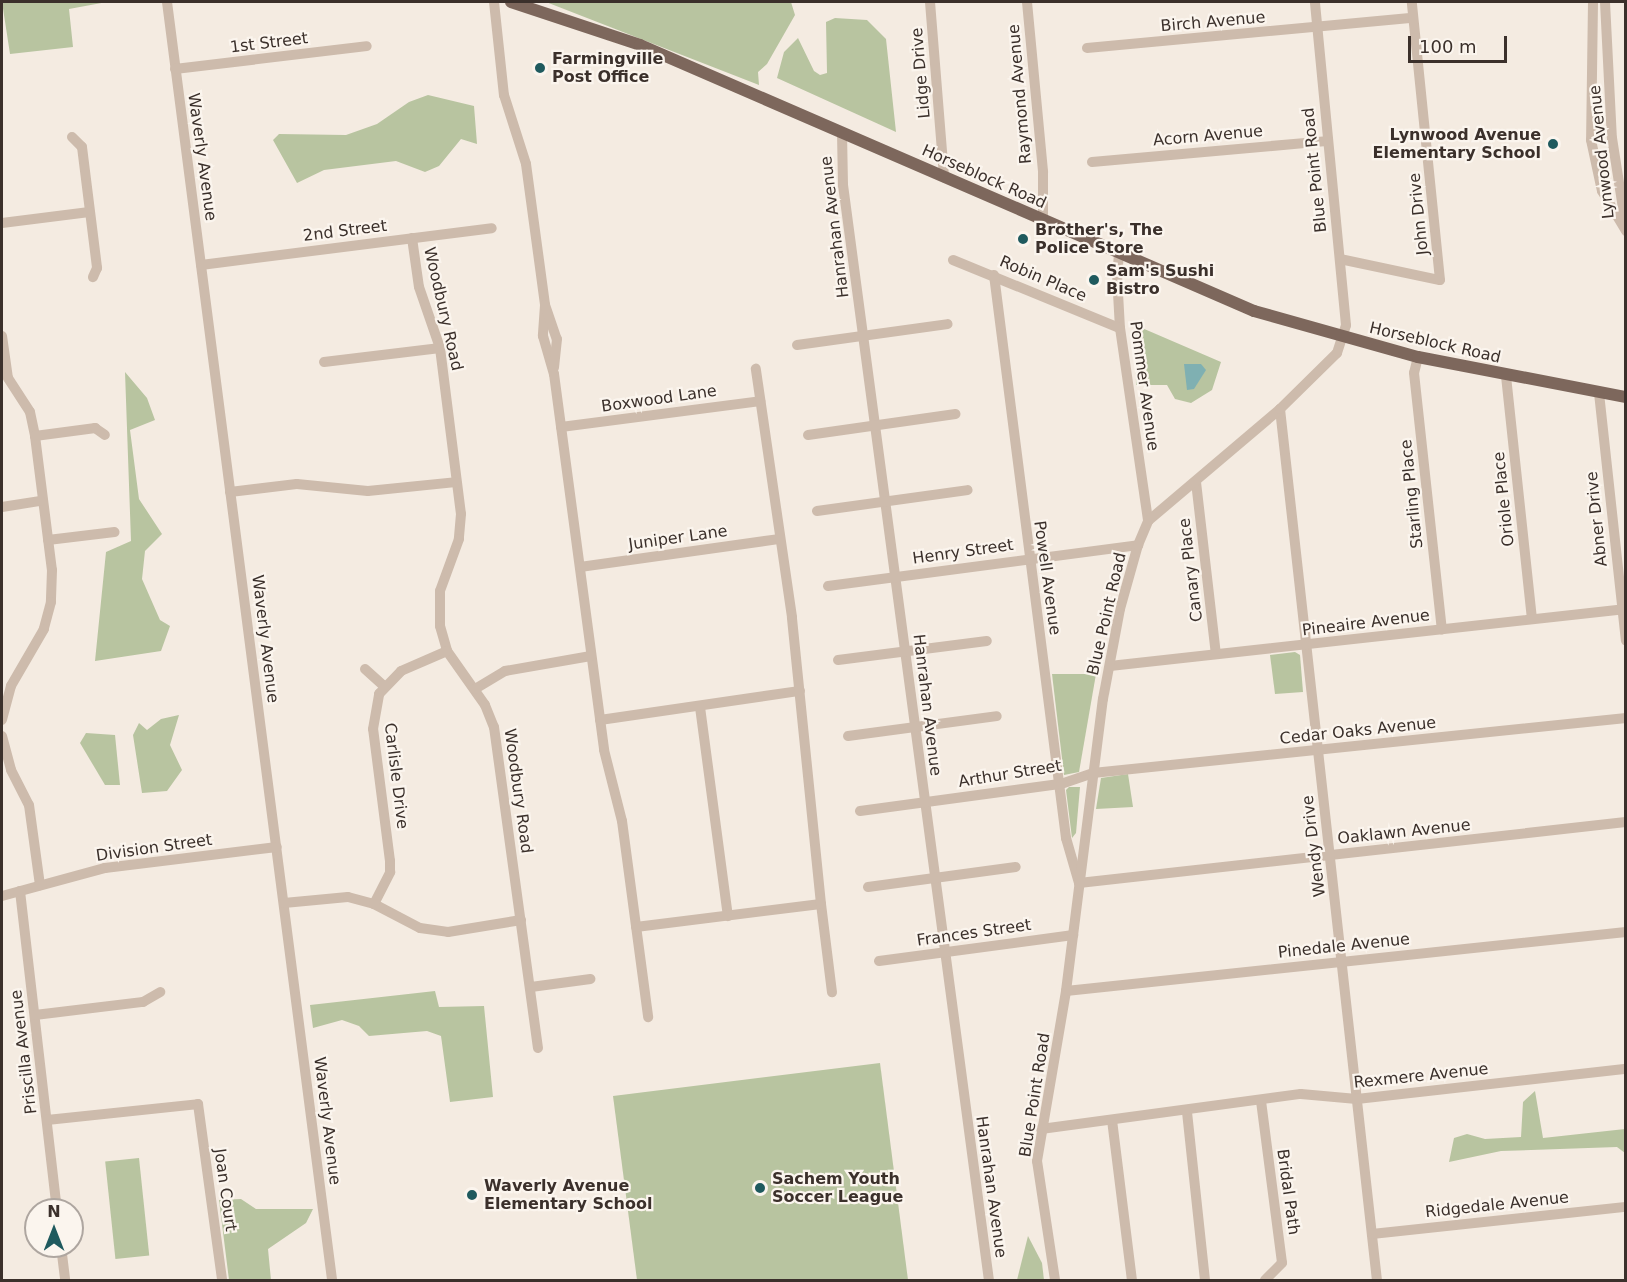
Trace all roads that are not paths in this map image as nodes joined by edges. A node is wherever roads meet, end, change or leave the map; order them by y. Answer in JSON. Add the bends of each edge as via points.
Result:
{"nodes":[{"id":1,"x":167,"y":2,"type":"edge"},
{"id":2,"x":494,"y":2,"type":"edge"},
{"id":3,"x":512,"y":2,"type":"edge"},
{"id":4,"x":930,"y":2,"type":"edge"},
{"id":5,"x":1027,"y":2,"type":"edge"},
{"id":6,"x":1315,"y":2,"type":"edge"},
{"id":7,"x":1412,"y":2,"type":"edge"},
{"id":8,"x":1593,"y":2,"type":"edge"},
{"id":9,"x":1605,"y":2,"type":"edge"},
{"id":10,"x":1413,"y":18,"type":"junction"},
{"id":11,"x":1318,"y":28,"type":"junction"},
{"id":12,"x":367,"y":46,"type":"dead end"},
{"id":13,"x":1087,"y":48,"type":"dead end"},
{"id":14,"x":175,"y":69,"type":"junction"},
{"id":15,"x":842,"y":133,"type":"junction"},
{"id":16,"x":72,"y":136,"type":"dead end"},
{"id":17,"x":1326,"y":141,"type":"junction"},
{"id":18,"x":1092,"y":162,"type":"dead end"},
{"id":19,"x":944,"y":177,"type":"junction"},
{"id":20,"x":89,"y":212,"type":"junction"},
{"id":21,"x":1043,"y":220,"type":"junction"},
{"id":22,"x":2,"y":222,"type":"edge"},
{"id":23,"x":1626,"y":226,"type":"edge"},
{"id":24,"x":492,"y":228,"type":"dead end"},
{"id":25,"x":1626,"y":231,"type":"edge"},
{"id":26,"x":412,"y":238,"type":"junction"},
{"id":27,"x":1119,"y":254,"type":"junction"},
{"id":28,"x":1340,"y":259,"type":"junction"},
{"id":29,"x":953,"y":260,"type":"dead end"},
{"id":30,"x":201,"y":265,"type":"junction"},
{"id":31,"x":994,"y":275,"type":"junction"},
{"id":32,"x":93,"y":277,"type":"dead end"},
{"id":33,"x":948,"y":324,"type":"dead end"},
{"id":34,"x":1120,"y":328,"type":"junction"},
{"id":35,"x":2,"y":336,"type":"edge"},
{"id":36,"x":863,"y":336,"type":"junction"},
{"id":37,"x":1342,"y":339,"type":"junction"},
{"id":38,"x":797,"y":345,"type":"dead end"},
{"id":39,"x":440,"y":348,"type":"junction"},
{"id":40,"x":1418,"y":357,"type":"junction"},
{"id":41,"x":324,"y":362,"type":"dead end"},
{"id":42,"x":756,"y":369,"type":"dead end"},
{"id":43,"x":1506,"y":376,"type":"junction"},
{"id":44,"x":1599,"y":393,"type":"junction"},
{"id":45,"x":1626,"y":398,"type":"edge"},
{"id":46,"x":760,"y":400,"type":"junction"},
{"id":47,"x":1280,"y":409,"type":"junction"},
{"id":48,"x":956,"y":414,"type":"dead end"},
{"id":49,"x":561,"y":427,"type":"junction"},
{"id":50,"x":876,"y":427,"type":"junction"},
{"id":51,"x":105,"y":435,"type":"dead end"},
{"id":52,"x":808,"y":435,"type":"dead end"},
{"id":53,"x":36,"y":436,"type":"junction"},
{"id":54,"x":456,"y":482,"type":"junction"},
{"id":55,"x":1196,"y":482,"type":"junction"},
{"id":56,"x":968,"y":490,"type":"dead end"},
{"id":57,"x":230,"y":492,"type":"junction"},
{"id":58,"x":41,"y":501,"type":"junction"},
{"id":59,"x":886,"y":501,"type":"junction"},
{"id":60,"x":2,"y":507,"type":"edge"},
{"id":61,"x":817,"y":511,"type":"dead end"},
{"id":62,"x":1148,"y":521,"type":"junction"},
{"id":63,"x":115,"y":532,"type":"dead end"},
{"id":64,"x":780,"y":539,"type":"junction"},
{"id":65,"x":48,"y":540,"type":"junction"},
{"id":66,"x":1138,"y":545,"type":"junction"},
{"id":67,"x":1029,"y":558,"type":"junction"},
{"id":68,"x":580,"y":567,"type":"junction"},
{"id":69,"x":895,"y":576,"type":"junction"},
{"id":70,"x":828,"y":586,"type":"dead end"},
{"id":71,"x":1624,"y":610,"type":"edge"},
{"id":72,"x":1532,"y":619,"type":"junction"},
{"id":73,"x":1442,"y":629,"type":"junction"},
{"id":74,"x":987,"y":641,"type":"dead end"},
{"id":75,"x":1626,"y":642,"type":"edge"},
{"id":76,"x":1308,"y":645,"type":"junction"},
{"id":77,"x":447,"y":651,"type":"junction"},
{"id":78,"x":905,"y":652,"type":"junction"},
{"id":79,"x":1216,"y":654,"type":"junction"},
{"id":80,"x":591,"y":656,"type":"junction"},
{"id":81,"x":838,"y":660,"type":"dead end"},
{"id":82,"x":1110,"y":666,"type":"junction"},
{"id":83,"x":365,"y":669,"type":"dead end"},
{"id":84,"x":384,"y":686,"type":"junction"},
{"id":85,"x":475,"y":689,"type":"junction"},
{"id":86,"x":801,"y":691,"type":"junction"},
{"id":87,"x":700,"y":706,"type":"junction"},
{"id":88,"x":997,"y":716,"type":"dead end"},
{"id":89,"x":1626,"y":718,"type":"edge"},
{"id":90,"x":2,"y":720,"type":"edge"},
{"id":91,"x":600,"y":720,"type":"junction"},
{"id":92,"x":914,"y":728,"type":"junction"},
{"id":93,"x":2,"y":736,"type":"edge"},
{"id":94,"x":848,"y":736,"type":"dead end"},
{"id":95,"x":1318,"y":750,"type":"junction"},
{"id":96,"x":1093,"y":773,"type":"junction"},
{"id":97,"x":1061,"y":784,"type":"junction"},
{"id":98,"x":925,"y":802,"type":"junction"},
{"id":99,"x":860,"y":811,"type":"dead end"},
{"id":100,"x":1626,"y":822,"type":"edge"},
{"id":101,"x":277,"y":847,"type":"junction"},
{"id":102,"x":1331,"y":855,"type":"junction"},
{"id":103,"x":1016,"y":867,"type":"dead end"},
{"id":104,"x":935,"y":879,"type":"junction"},
{"id":105,"x":1079,"y":883,"type":"junction"},
{"id":106,"x":40,"y":885,"type":"junction"},
{"id":107,"x":868,"y":887,"type":"dead end"},
{"id":108,"x":20,"y":891,"type":"junction"},
{"id":109,"x":2,"y":896,"type":"edge"},
{"id":110,"x":284,"y":903,"type":"junction"},
{"id":111,"x":374,"y":904,"type":"junction"},
{"id":112,"x":821,"y":904,"type":"junction"},
{"id":113,"x":728,"y":916,"type":"junction"},
{"id":114,"x":521,"y":920,"type":"junction"},
{"id":115,"x":636,"y":927,"type":"junction"},
{"id":116,"x":1626,"y":932,"type":"edge"},
{"id":117,"x":1073,"y":936,"type":"junction"},
{"id":118,"x":945,"y":952,"type":"junction"},
{"id":119,"x":879,"y":961,"type":"dead end"},
{"id":120,"x":1342,"y":961,"type":"junction"},
{"id":121,"x":590,"y":979,"type":"dead end"},
{"id":122,"x":531,"y":987,"type":"junction"},
{"id":123,"x":1066,"y":991,"type":"junction"},
{"id":124,"x":160,"y":992,"type":"dead end"},
{"id":125,"x":832,"y":992,"type":"dead end"},
{"id":126,"x":35,"y":1015,"type":"junction"},
{"id":127,"x":648,"y":1017,"type":"dead end"},
{"id":128,"x":538,"y":1048,"type":"dead end"},
{"id":129,"x":1626,"y":1069,"type":"edge"},
{"id":130,"x":1357,"y":1099,"type":"junction"},
{"id":131,"x":1261,"y":1101,"type":"junction"},
{"id":132,"x":1187,"y":1112,"type":"junction"},
{"id":133,"x":47,"y":1120,"type":"junction"},
{"id":134,"x":1112,"y":1120,"type":"junction"},
{"id":135,"x":1041,"y":1129,"type":"junction"},
{"id":136,"x":56,"y":1198,"type":"edge"},
{"id":137,"x":1626,"y":1206,"type":"edge"},
{"id":138,"x":1372,"y":1234,"type":"junction"},
{"id":139,"x":62,"y":1258,"type":"edge"},
{"id":140,"x":65,"y":1281,"type":"edge"},
{"id":141,"x":222,"y":1281,"type":"edge"},
{"id":142,"x":332,"y":1281,"type":"edge"},
{"id":143,"x":988,"y":1281,"type":"edge"},
{"id":144,"x":1055,"y":1281,"type":"edge"},
{"id":145,"x":1132,"y":1281,"type":"edge"},
{"id":146,"x":1206,"y":1281,"type":"edge"},
{"id":147,"x":1265,"y":1281,"type":"edge"},
{"id":148,"x":1377,"y":1281,"type":"edge"}],
"edges":[{"from":1,"to":14,"type":"street","name":"Waverly Avenue"},
{"from":2,"to":49,"type":"street","via":[[502,84],[526,164],[545,305],[557,339],[554,374]]},
{"from":3,"to":15,"type":"main road","name":"Horseblock Road","via":[[640,45]]},
{"from":4,"to":19,"type":"street","name":"Lidge Drive"},
{"from":5,"to":21,"type":"street","name":"Raymond Avenue","via":[[1043,172]]},
{"from":6,"to":11,"type":"street","name":"Blue Point Road"},
{"from":7,"to":10,"type":"street","name":"John Drive"},
{"from":8,"to":25,"type":"street","name":"Lynwood Avenue","via":[[1591,140],[1602,191]]},
{"from":9,"to":23,"type":"street","name":"Lynwood Avenue","via":[[1612,138]]},
{"from":10,"to":11,"type":"street","name":"Birch Avenue"},
{"from":10,"to":28,"type":"street","name":"John Drive","via":[[1440,280]]},
{"from":11,"to":13,"type":"street","name":"Birch Avenue"},
{"from":11,"to":17,"type":"street","name":"Blue Point Road"},
{"from":12,"to":14,"type":"street","name":"1st Street"},
{"from":14,"to":30,"type":"street","name":"Waverly Avenue"},
{"from":15,"to":19,"type":"main road","name":"Horseblock Road"},
{"from":15,"to":36,"type":"street","name":"Hanrahan Avenue","via":[[840,158]]},
{"from":16,"to":20,"type":"street","via":[[82,147]]},
{"from":17,"to":18,"type":"street","name":"Acorn Avenue"},
{"from":17,"to":28,"type":"street","name":"Blue Point Road"},
{"from":19,"to":21,"type":"main road","name":"Horseblock Road"},
{"from":20,"to":22,"type":"street"},
{"from":20,"to":32,"type":"street","via":[[97,268]]},
{"from":21,"to":27,"type":"main road","name":"Horseblock Road"},
{"from":24,"to":26,"type":"street","name":"2nd Street"},
{"from":26,"to":30,"type":"street","name":"2nd Street"},
{"from":26,"to":39,"type":"street","name":"Woodbury Road","via":[[419,286]]},
{"from":27,"to":34,"type":"street","name":"Pommer Avenue","via":[[1116,275]]},
{"from":27,"to":37,"type":"main road","name":"Horseblock Road","via":[[1254,312]]},
{"from":28,"to":37,"type":"street","name":"Blue Point Road","via":[[1346,325]]},
{"from":29,"to":31,"type":"street","name":"Robin Place"},
{"from":30,"to":57,"type":"street","name":"Waverly Avenue"},
{"from":31,"to":34,"type":"street","name":"Robin Place"},
{"from":31,"to":67,"type":"street","name":"Powell Avenue"},
{"from":33,"to":36,"type":"street"},
{"from":34,"to":62,"type":"street","name":"Pommer Avenue"},
{"from":35,"to":53,"type":"street","via":[[8,378],[30,412]]},
{"from":36,"to":38,"type":"street"},
{"from":36,"to":50,"type":"street","name":"Hanrahan Avenue"},
{"from":37,"to":40,"type":"main road","name":"Horseblock Road"},
{"from":37,"to":47,"type":"street","name":"Blue Point Road","via":[[1337,353]]},
{"from":39,"to":41,"type":"street"},
{"from":39,"to":54,"type":"street","name":"Woodbury Road"},
{"from":40,"to":43,"type":"main road","name":"Horseblock Road"},
{"from":40,"to":73,"type":"street","name":"Starling Place","via":[[1414,373]]},
{"from":42,"to":46,"type":"street"},
{"from":43,"to":44,"type":"main road","name":"Horseblock Road"},
{"from":43,"to":72,"type":"street","name":"Oriole Place"},
{"from":44,"to":45,"type":"main road","name":"Horseblock Road"},
{"from":44,"to":71,"type":"street","name":"Abner Drive"},
{"from":46,"to":49,"type":"street","name":"Boxwood Lane"},
{"from":46,"to":64,"type":"street"},
{"from":47,"to":55,"type":"street","name":"Blue Point Road"},
{"from":47,"to":76,"type":"street","name":"Wendy Drive"},
{"from":48,"to":50,"type":"street"},
{"from":49,"to":68,"type":"street"},
{"from":50,"to":52,"type":"street"},
{"from":50,"to":59,"type":"street","name":"Hanrahan Avenue"},
{"from":51,"to":53,"type":"street","via":[[95,428]]},
{"from":53,"to":58,"type":"street"},
{"from":54,"to":57,"type":"street","via":[[368,491],[297,484]]},
{"from":54,"to":77,"type":"street","name":"Woodbury Road","via":[[459,539],[439,605]]},
{"from":55,"to":62,"type":"street","name":"Blue Point Road"},
{"from":55,"to":79,"type":"street","name":"Canary Place"},
{"from":56,"to":59,"type":"street"},
{"from":57,"to":101,"type":"street","name":"Waverly Avenue"},
{"from":58,"to":60,"type":"street"},
{"from":58,"to":65,"type":"street"},
{"from":59,"to":61,"type":"street"},
{"from":59,"to":69,"type":"street","name":"Hanrahan Avenue"},
{"from":62,"to":66,"type":"street","name":"Blue Point Road"},
{"from":63,"to":65,"type":"street"},
{"from":64,"to":68,"type":"street","name":"Juniper Lane"},
{"from":64,"to":86,"type":"street"},
{"from":65,"to":90,"type":"street","via":[[48,616],[30,659],[10,686]]},
{"from":66,"to":67,"type":"street","name":"Henry Street"},
{"from":66,"to":82,"type":"street","name":"Blue Point Road"},
{"from":67,"to":69,"type":"street","name":"Henry Street"},
{"from":67,"to":97,"type":"street","name":"Powell Avenue"},
{"from":68,"to":80,"type":"street"},
{"from":69,"to":70,"type":"street","name":"Henry Street"},
{"from":69,"to":78,"type":"street","name":"Hanrahan Avenue"},
{"from":71,"to":72,"type":"street","name":"Pineaire Avenue"},
{"from":71,"to":75,"type":"street","name":"Abner Drive"},
{"from":72,"to":73,"type":"street","name":"Pineaire Avenue"},
{"from":73,"to":76,"type":"street","name":"Pineaire Avenue"},
{"from":74,"to":78,"type":"street"},
{"from":76,"to":79,"type":"street","name":"Pineaire Avenue"},
{"from":76,"to":95,"type":"street","name":"Wendy Drive"},
{"from":77,"to":84,"type":"street","via":[[401,671]]},
{"from":77,"to":85,"type":"street","name":"Woodbury Road"},
{"from":78,"to":81,"type":"street"},
{"from":78,"to":92,"type":"street","name":"Hanrahan Avenue"},
{"from":79,"to":82,"type":"street","name":"Pineaire Avenue"},
{"from":80,"to":85,"type":"street","via":[[505,670]]},
{"from":80,"to":91,"type":"street"},
{"from":82,"to":96,"type":"street","name":"Blue Point Road"},
{"from":83,"to":84,"type":"street"},
{"from":84,"to":111,"type":"street","name":"Carlisle Drive","via":[[373,729],[390,872]]},
{"from":85,"to":114,"type":"street","name":"Woodbury Road","via":[[490,713],[496,734]]},
{"from":86,"to":87,"type":"street"},
{"from":86,"to":112,"type":"street","via":[[805,777]]},
{"from":87,"to":91,"type":"street"},
{"from":87,"to":113,"type":"street"},
{"from":88,"to":92,"type":"street"},
{"from":89,"to":95,"type":"street","name":"Cedar Oaks Avenue"},
{"from":91,"to":115,"type":"street","via":[[622,821]]},
{"from":92,"to":94,"type":"street"},
{"from":92,"to":98,"type":"street","name":"Hanrahan Avenue"},
{"from":93,"to":106,"type":"street","via":[[10,770],[29,805]]},
{"from":95,"to":96,"type":"street","name":"Cedar Oaks Avenue"},
{"from":95,"to":102,"type":"street","name":"Wendy Drive"},
{"from":96,"to":97,"type":"street","name":"Arthur Street"},
{"from":96,"to":105,"type":"street","name":"Blue Point Road"},
{"from":97,"to":98,"type":"street","name":"Arthur Street"},
{"from":97,"to":105,"type":"street","name":"Powell Avenue","via":[[1066,838]]},
{"from":98,"to":99,"type":"street","name":"Arthur Street"},
{"from":98,"to":104,"type":"street","name":"Hanrahan Avenue"},
{"from":100,"to":102,"type":"street","name":"Oaklawn Avenue"},
{"from":101,"to":106,"type":"street","name":"Division Street","via":[[105,868]]},
{"from":101,"to":110,"type":"street","name":"Waverly Avenue"},
{"from":102,"to":105,"type":"street","name":"Oaklawn Avenue"},
{"from":102,"to":120,"type":"street","name":"Wendy Drive"},
{"from":103,"to":104,"type":"street"},
{"from":104,"to":107,"type":"street"},
{"from":104,"to":118,"type":"street","name":"Hanrahan Avenue"},
{"from":105,"to":117,"type":"street","name":"Blue Point Road"},
{"from":106,"to":108,"type":"street","name":"Division Street"},
{"from":108,"to":109,"type":"street","name":"Division Street"},
{"from":108,"to":126,"type":"street","name":"Priscilla Avenue"},
{"from":110,"to":111,"type":"street","via":[[348,897]]},
{"from":110,"to":142,"type":"street","name":"Waverly Avenue"},
{"from":111,"to":114,"type":"street","via":[[434,931]]},
{"from":112,"to":113,"type":"street"},
{"from":112,"to":125,"type":"street"},
{"from":113,"to":115,"type":"street"},
{"from":114,"to":122,"type":"street","name":"Woodbury Road"},
{"from":115,"to":127,"type":"street"},
{"from":116,"to":120,"type":"street","name":"Pinedale Avenue"},
{"from":117,"to":118,"type":"street","name":"Frances Street"},
{"from":117,"to":123,"type":"street","name":"Blue Point Road"},
{"from":118,"to":119,"type":"street","name":"Frances Street"},
{"from":118,"to":143,"type":"street","name":"Hanrahan Avenue"},
{"from":120,"to":123,"type":"street","name":"Pinedale Avenue"},
{"from":120,"to":130,"type":"street","name":"Wendy Drive"},
{"from":121,"to":122,"type":"street"},
{"from":122,"to":128,"type":"street","name":"Woodbury Road"},
{"from":123,"to":135,"type":"street","name":"Blue Point Road"},
{"from":124,"to":126,"type":"street","via":[[143,1002]]},
{"from":126,"to":133,"type":"street","name":"Priscilla Avenue"},
{"from":129,"to":130,"type":"street","name":"Rexmere Avenue"},
{"from":130,"to":131,"type":"street","name":"Rexmere Avenue","via":[[1301,1094]]},
{"from":130,"to":138,"type":"street","name":"Wendy Drive"},
{"from":131,"to":132,"type":"street","name":"Rexmere Avenue"},
{"from":131,"to":147,"type":"street","name":"Bridal Path","via":[[1282,1263]]},
{"from":132,"to":134,"type":"street","name":"Rexmere Avenue"},
{"from":132,"to":146,"type":"street"},
{"from":133,"to":136,"type":"street","name":"Priscilla Avenue"},
{"from":133,"to":141,"type":"street","name":"Joan Court","via":[[198,1104]]},
{"from":134,"to":135,"type":"street","name":"Rexmere Avenue"},
{"from":134,"to":145,"type":"street"},
{"from":135,"to":144,"type":"street","name":"Blue Point Road","via":[[1037,1161]]},
{"from":137,"to":138,"type":"street","name":"Ridgedale Avenue"},
{"from":138,"to":148,"type":"street","name":"Wendy Drive"},
{"from":139,"to":140,"type":"street"}]}
